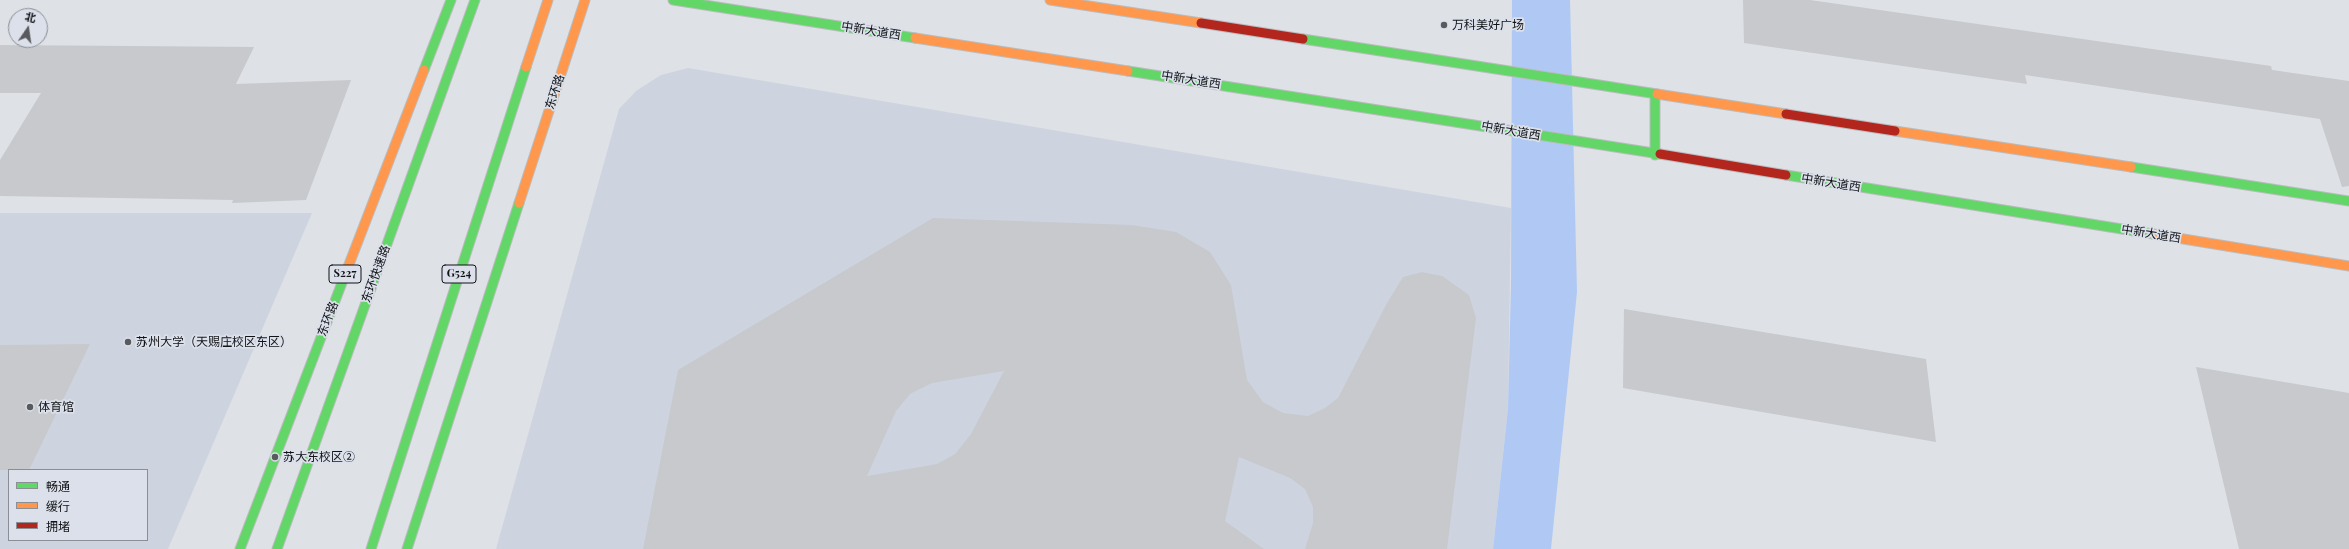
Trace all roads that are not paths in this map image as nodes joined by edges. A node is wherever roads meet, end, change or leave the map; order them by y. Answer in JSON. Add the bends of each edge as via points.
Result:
{"nodes":[{"id":1,"x":450,"y":0,"type":"edge"},
{"id":2,"x":475,"y":0,"type":"edge"},
{"id":3,"x":548,"y":0,"type":"edge"},
{"id":4,"x":585,"y":0,"type":"edge"},
{"id":5,"x":673,"y":0,"type":"edge"},
{"id":6,"x":1050,"y":0,"type":"edge"},
{"id":7,"x":1655,"y":94,"type":"junction"},
{"id":8,"x":1655,"y":155,"type":"junction"},
{"id":9,"x":2349,"y":201,"type":"edge"},
{"id":10,"x":2349,"y":266,"type":"edge"},
{"id":11,"x":240,"y":549,"type":"edge"},
{"id":12,"x":276,"y":549,"type":"edge"},
{"id":13,"x":371,"y":549,"type":"edge"},
{"id":14,"x":407,"y":549,"type":"edge"}],
"edges":[{"from":1,"to":11,"type":"main road","name":"东环路","number":"S227"},
{"from":2,"to":12,"type":"main road","name":"东环快速路"},
{"from":3,"to":13,"type":"main road","number":"G524"},
{"from":4,"to":14,"type":"main road","name":"东环路"},
{"from":5,"to":8,"type":"main road","name":"中新大道西","via":[[1492,127]]},
{"from":6,"to":7,"type":"main road"},
{"from":7,"to":8,"type":"main road"},
{"from":7,"to":9,"type":"main road"},
{"from":8,"to":10,"type":"main road","name":"中新大道西"}]}
